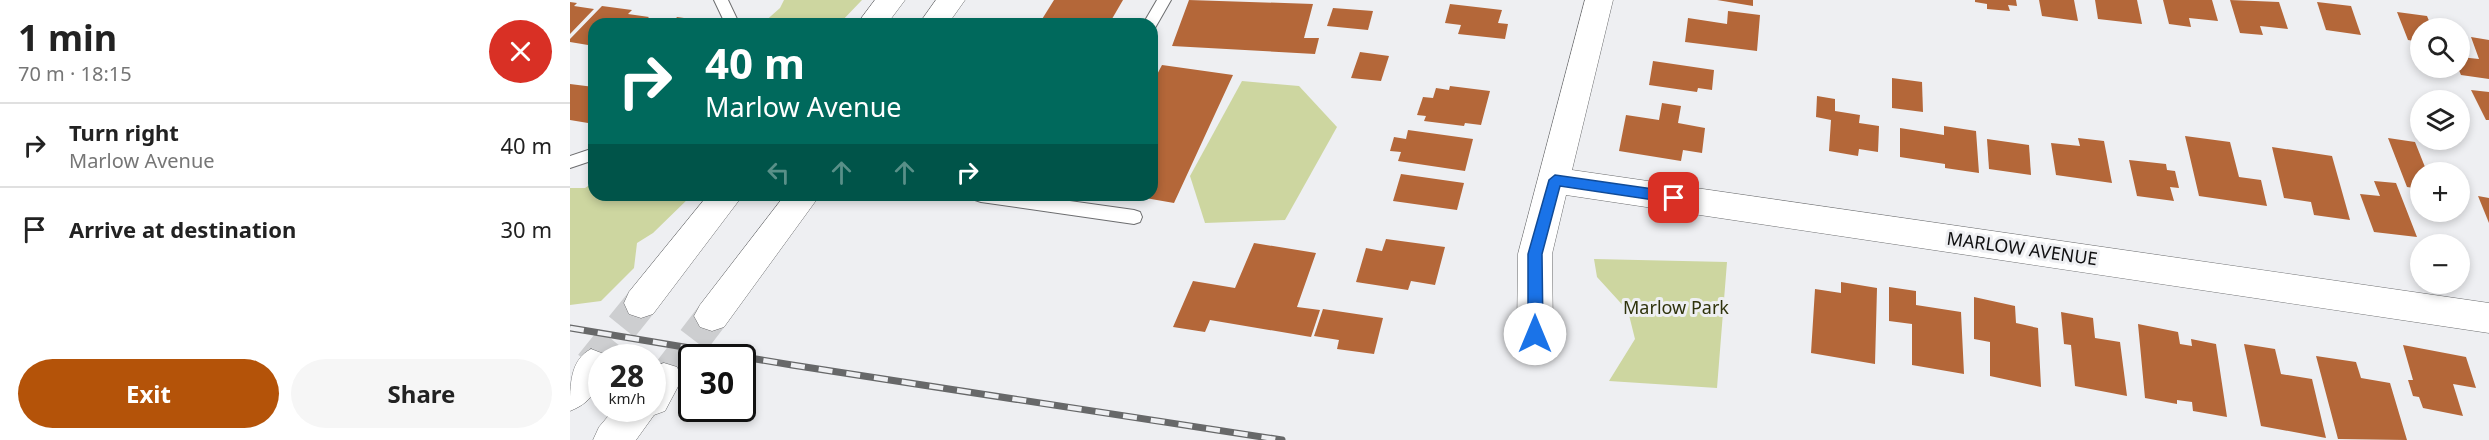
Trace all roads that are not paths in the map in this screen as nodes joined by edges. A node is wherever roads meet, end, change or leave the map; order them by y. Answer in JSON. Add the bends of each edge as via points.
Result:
{"nodes":[{"id":1,"x":721,"y":0,"type":"edge"},
{"id":2,"x":891,"y":0,"type":"edge"},
{"id":3,"x":951,"y":0,"type":"edge"},
{"id":4,"x":1164,"y":0,"type":"edge"},
{"id":5,"x":1599,"y":0,"type":"edge"},
{"id":6,"x":730,"y":18,"type":"edge"},
{"id":7,"x":876,"y":18,"type":"edge"},
{"id":8,"x":938,"y":18,"type":"edge"},
{"id":9,"x":1154,"y":18,"type":"edge"},
{"id":10,"x":588,"y":156,"type":"edge"},
{"id":11,"x":570,"y":162,"type":"edge"},
{"id":12,"x":1555,"y":180,"type":"junction"},
{"id":13,"x":722,"y":201,"type":"edge"},
{"id":14,"x":799,"y":201,"type":"edge"},
{"id":15,"x":1053,"y":201,"type":"edge"},
{"id":16,"x":1134,"y":217,"type":"dead end"},
{"id":17,"x":640,"y":303,"type":"tunnel mouth"},
{"id":18,"x":712,"y":316,"type":"tunnel mouth"},
{"id":19,"x":2489,"y":318,"type":"edge"},
{"id":20,"x":1535,"y":334,"type":"dead end"},
{"id":21,"x":581,"y":369,"type":"tunnel mouth"},
{"id":22,"x":570,"y":394,"type":"edge"},
{"id":23,"x":627,"y":422,"type":"edge"},
{"id":24,"x":641,"y":422,"type":"edge"},
{"id":25,"x":612,"y":440,"type":"edge"},
{"id":26,"x":633,"y":440,"type":"edge"}],
"edges":[{"from":1,"to":6,"type":"lane"},
{"from":2,"to":7,"type":"street"},
{"from":3,"to":8,"type":"street"},
{"from":4,"to":9,"type":"lane"},
{"from":5,"to":12,"type":"street"},
{"from":10,"to":11,"type":"lane"},
{"from":12,"to":19,"type":"street","name":"MARLOW AVENUE"},
{"from":12,"to":20,"type":"street","via":[[1535,254]]},
{"from":13,"to":17,"type":"street"},
{"from":14,"to":18,"type":"street"},
{"from":15,"to":16,"type":"lane"},
{"from":21,"to":22,"type":"street"},
{"from":23,"to":25,"type":"street"},
{"from":24,"to":26,"type":"street"}]}
